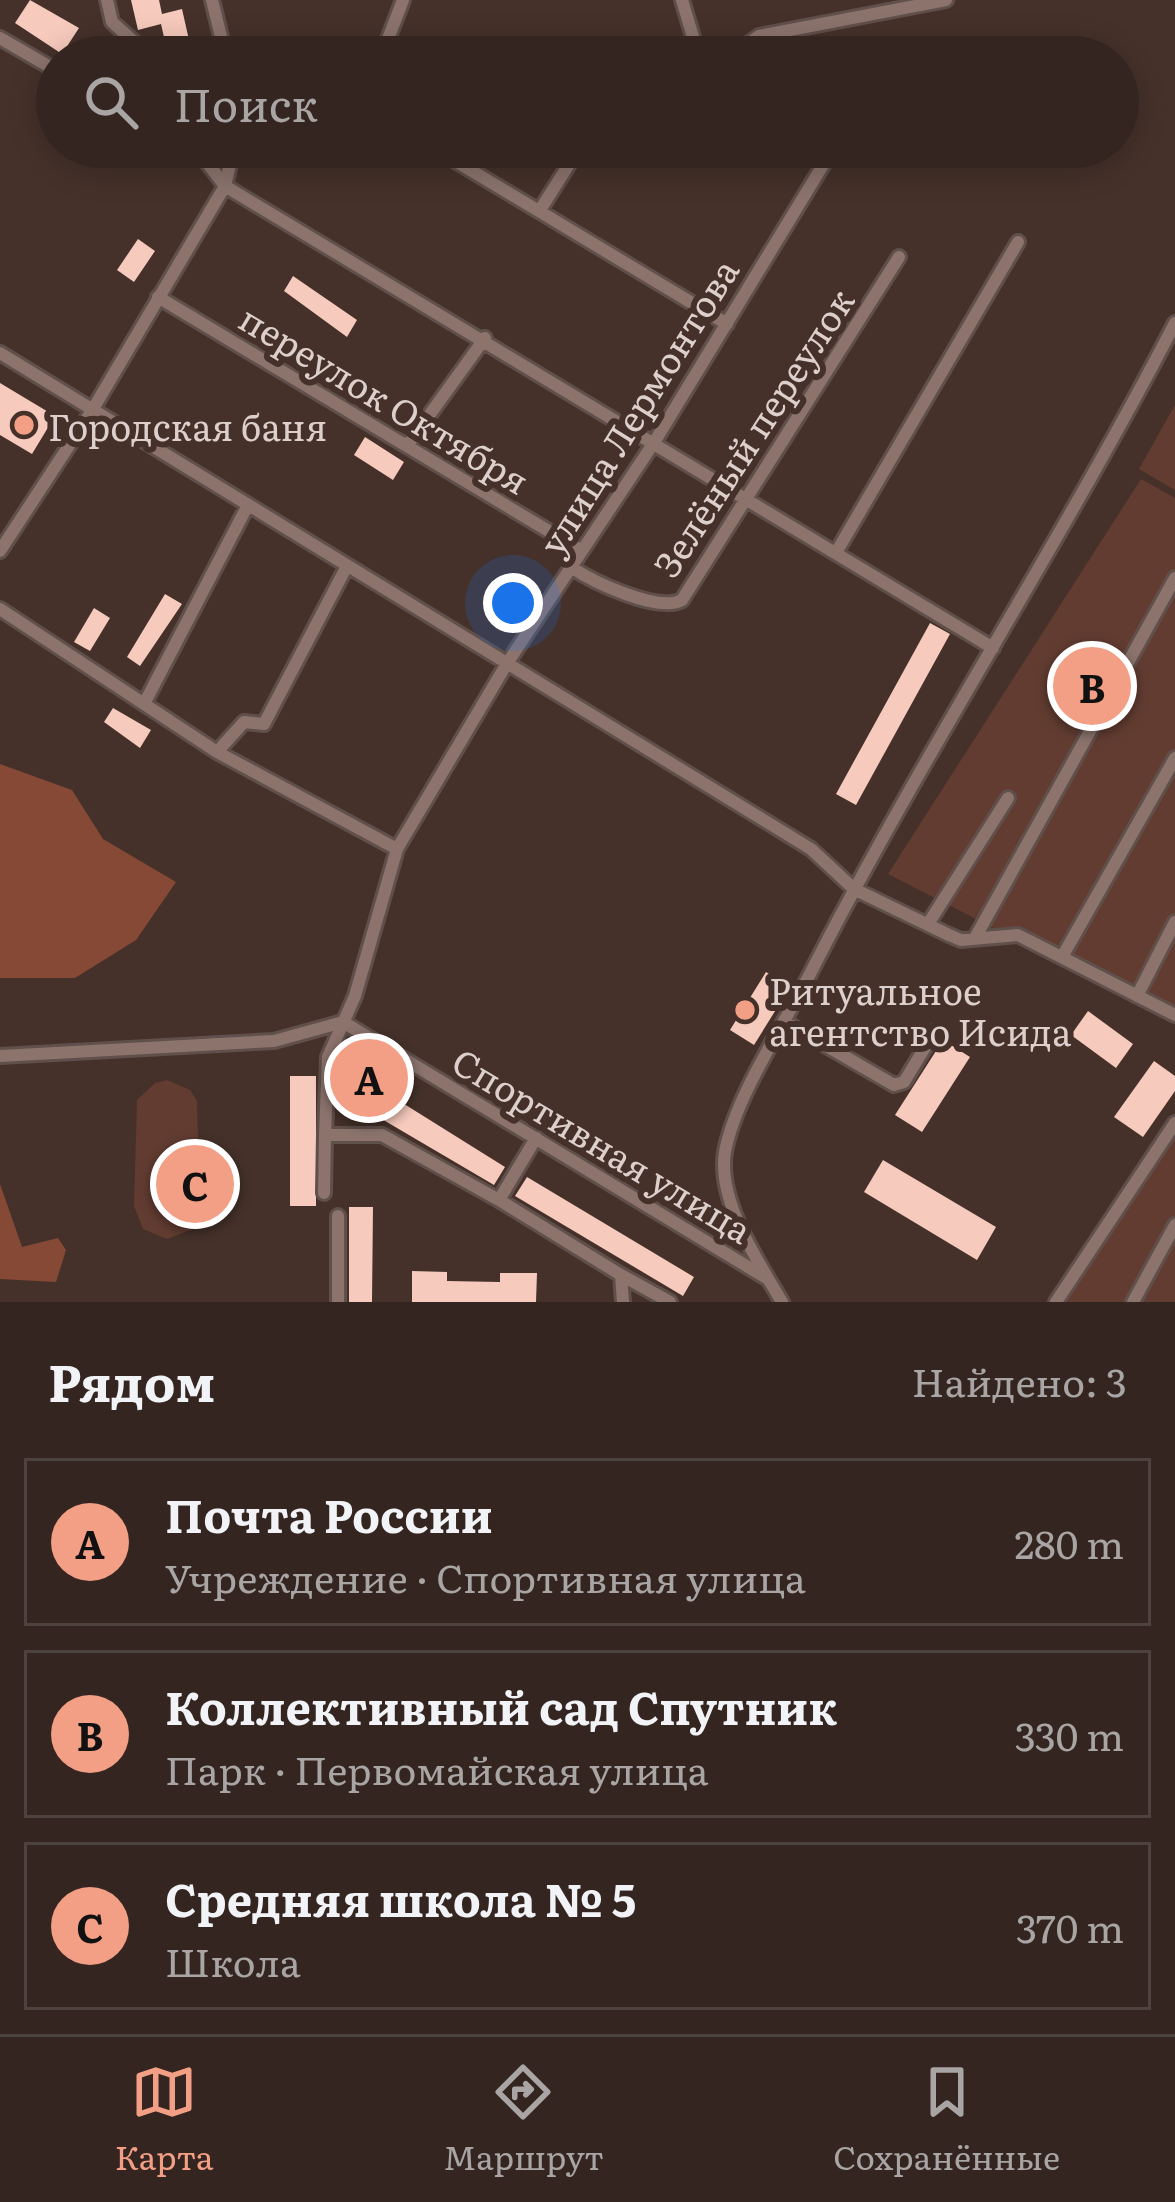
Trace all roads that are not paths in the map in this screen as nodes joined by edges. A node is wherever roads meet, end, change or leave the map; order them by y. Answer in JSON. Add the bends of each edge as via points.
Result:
{"nodes":[{"id":1,"x":107,"y":0,"type":"edge"},
{"id":2,"x":212,"y":0,"type":"edge"},
{"id":3,"x":403,"y":0,"type":"edge"},
{"id":4,"x":682,"y":0,"type":"edge"},
{"id":5,"x":946,"y":0,"type":"edge"},
{"id":6,"x":128,"y":36,"type":"edge"},
{"id":7,"x":221,"y":36,"type":"edge"},
{"id":8,"x":390,"y":36,"type":"edge"},
{"id":9,"x":693,"y":36,"type":"edge"},
{"id":10,"x":759,"y":36,"type":"edge"},
{"id":11,"x":0,"y":38,"type":"edge"},
{"id":12,"x":36,"y":59,"type":"edge"},
{"id":13,"x":211,"y":168,"type":"edge"},
{"id":14,"x":229,"y":168,"type":"edge"},
{"id":15,"x":468,"y":168,"type":"edge"},
{"id":16,"x":567,"y":168,"type":"edge"},
{"id":17,"x":821,"y":168,"type":"edge"},
{"id":18,"x":225,"y":186,"type":"junction"},
{"id":19,"x":540,"y":210,"type":"junction"},
{"id":20,"x":1018,"y":242,"type":"dead end"},
{"id":21,"x":899,"y":257,"type":"dead end"},
{"id":22,"x":158,"y":297,"type":"junction"},
{"id":23,"x":1175,"y":322,"type":"edge"},
{"id":24,"x":727,"y":323,"type":"junction"},
{"id":25,"x":485,"y":338,"type":"junction"},
{"id":26,"x":0,"y":353,"type":"edge"},
{"id":27,"x":93,"y":409,"type":"junction"},
{"id":28,"x":655,"y":441,"type":"junction"},
{"id":29,"x":407,"y":446,"type":"junction"},
{"id":30,"x":750,"y":499,"type":"junction"},
{"id":31,"x":248,"y":505,"type":"junction"},
{"id":32,"x":0,"y":550,"type":"edge"},
{"id":33,"x":582,"y":550,"type":"junction"},
{"id":34,"x":837,"y":550,"type":"junction"},
{"id":35,"x":347,"y":566,"type":"junction"},
{"id":36,"x":571,"y":567,"type":"junction"},
{"id":37,"x":1175,"y":578,"type":"edge"},
{"id":38,"x":0,"y":609,"type":"edge"},
{"id":39,"x":993,"y":647,"type":"junction"},
{"id":40,"x":506,"y":665,"type":"junction"},
{"id":41,"x":144,"y":704,"type":"junction"},
{"id":42,"x":218,"y":752,"type":"junction"},
{"id":43,"x":1175,"y":758,"type":"edge"},
{"id":44,"x":1008,"y":798,"type":"dead end"},
{"id":45,"x":397,"y":849,"type":"junction"},
{"id":46,"x":854,"y":889,"type":"junction"},
{"id":47,"x":1175,"y":922,"type":"edge"},
{"id":48,"x":928,"y":924,"type":"junction"},
{"id":49,"x":975,"y":938,"type":"junction"},
{"id":50,"x":1062,"y":957,"type":"junction"},
{"id":51,"x":1137,"y":996,"type":"junction"},
{"id":52,"x":1175,"y":1015,"type":"edge"},
{"id":53,"x":344,"y":1022,"type":"junction"},
{"id":54,"x":785,"y":1022,"type":"junction"},
{"id":55,"x":934,"y":1030,"type":"dead end"},
{"id":56,"x":0,"y":1056,"type":"edge"},
{"id":57,"x":1175,"y":1123,"type":"edge"},
{"id":58,"x":325,"y":1135,"type":"junction"},
{"id":59,"x":536,"y":1138,"type":"junction"},
{"id":60,"x":324,"y":1192,"type":"dead end"},
{"id":61,"x":499,"y":1200,"type":"junction"},
{"id":62,"x":338,"y":1216,"type":"dead end"},
{"id":63,"x":1175,"y":1225,"type":"edge"},
{"id":64,"x":621,"y":1275,"type":"junction"},
{"id":65,"x":769,"y":1280,"type":"junction"},
{"id":66,"x":338,"y":1302,"type":"edge"},
{"id":67,"x":623,"y":1302,"type":"edge"},
{"id":68,"x":670,"y":1302,"type":"edge"},
{"id":69,"x":782,"y":1302,"type":"edge"},
{"id":70,"x":1056,"y":1302,"type":"edge"},
{"id":71,"x":1133,"y":1302,"type":"edge"}],
"edges":[{"from":1,"to":6,"type":"street","via":[[112,22]]},
{"from":2,"to":7,"type":"street"},
{"from":3,"to":8,"type":"street"},
{"from":4,"to":9,"type":"street"},
{"from":5,"to":10,"type":"street"},
{"from":11,"to":12,"type":"street"},
{"from":13,"to":18,"type":"street"},
{"from":14,"to":18,"type":"street"},
{"from":15,"to":19,"type":"street"},
{"from":16,"to":19,"type":"street"},
{"from":17,"to":24,"type":"street","name":"улица Лермонтова"},
{"from":18,"to":22,"type":"street"},
{"from":18,"to":25,"type":"street"},
{"from":19,"to":24,"type":"street"},
{"from":20,"to":34,"type":"street"},
{"from":21,"to":30,"type":"street","name":"Зелёный переулок"},
{"from":22,"to":27,"type":"street"},
{"from":22,"to":29,"type":"street","name":"переулок Октября"},
{"from":23,"to":39,"type":"street"},
{"from":24,"to":28,"type":"street","name":"улица Лермонтова"},
{"from":25,"to":28,"type":"street"},
{"from":25,"to":29,"type":"street"},
{"from":26,"to":27,"type":"street"},
{"from":27,"to":31,"type":"street"},
{"from":27,"to":32,"type":"street"},
{"from":28,"to":30,"type":"street"},
{"from":28,"to":33,"type":"street","name":"улица Лермонтова"},
{"from":29,"to":33,"type":"street","name":"переулок Октября"},
{"from":30,"to":34,"type":"street"},
{"from":30,"to":36,"type":"street","name":"Зелёный переулок","via":[[674,604],[601,586]]},
{"from":31,"to":35,"type":"street"},
{"from":31,"to":41,"type":"street"},
{"from":33,"to":36,"type":"street","name":"улица Лермонтова"},
{"from":34,"to":39,"type":"street"},
{"from":35,"to":40,"type":"street"},
{"from":35,"to":42,"type":"street","via":[[264,724],[244,722]]},
{"from":36,"to":40,"type":"street","name":"улица Лермонтова"},
{"from":37,"to":49,"type":"street"},
{"from":38,"to":41,"type":"street"},
{"from":39,"to":46,"type":"street"},
{"from":40,"to":45,"type":"street","name":"улица Лермонтова"},
{"from":40,"to":46,"type":"street","via":[[812,849]]},
{"from":41,"to":42,"type":"street"},
{"from":42,"to":45,"type":"street"},
{"from":43,"to":50,"type":"street"},
{"from":44,"to":48,"type":"street"},
{"from":45,"to":53,"type":"street","name":"улица Лермонтова"},
{"from":46,"to":48,"type":"street"},
{"from":46,"to":54,"type":"street"},
{"from":47,"to":51,"type":"street"},
{"from":48,"to":49,"type":"street"},
{"from":49,"to":50,"type":"street","via":[[1018,934]]},
{"from":50,"to":51,"type":"street"},
{"from":51,"to":52,"type":"street"},
{"from":53,"to":56,"type":"street","via":[[274,1041]]},
{"from":53,"to":58,"type":"street","name":"улица Лермонтова","via":[[328,1057]]},
{"from":53,"to":59,"type":"street","name":"Спортивная улица"},
{"from":54,"to":55,"type":"street","via":[[894,1085],[904,1082]]},
{"from":54,"to":65,"type":"street","via":[[725,1152],[725,1190]]},
{"from":57,"to":70,"type":"street"},
{"from":58,"to":60,"type":"street","name":"улица Лермонтова"},
{"from":58,"to":61,"type":"street","via":[[382,1135]]},
{"from":59,"to":61,"type":"street"},
{"from":59,"to":65,"type":"street","name":"Спортивная улица"},
{"from":61,"to":64,"type":"street"},
{"from":62,"to":66,"type":"street"},
{"from":63,"to":71,"type":"street"},
{"from":64,"to":67,"type":"street"},
{"from":64,"to":68,"type":"street"},
{"from":65,"to":69,"type":"street"}]}
